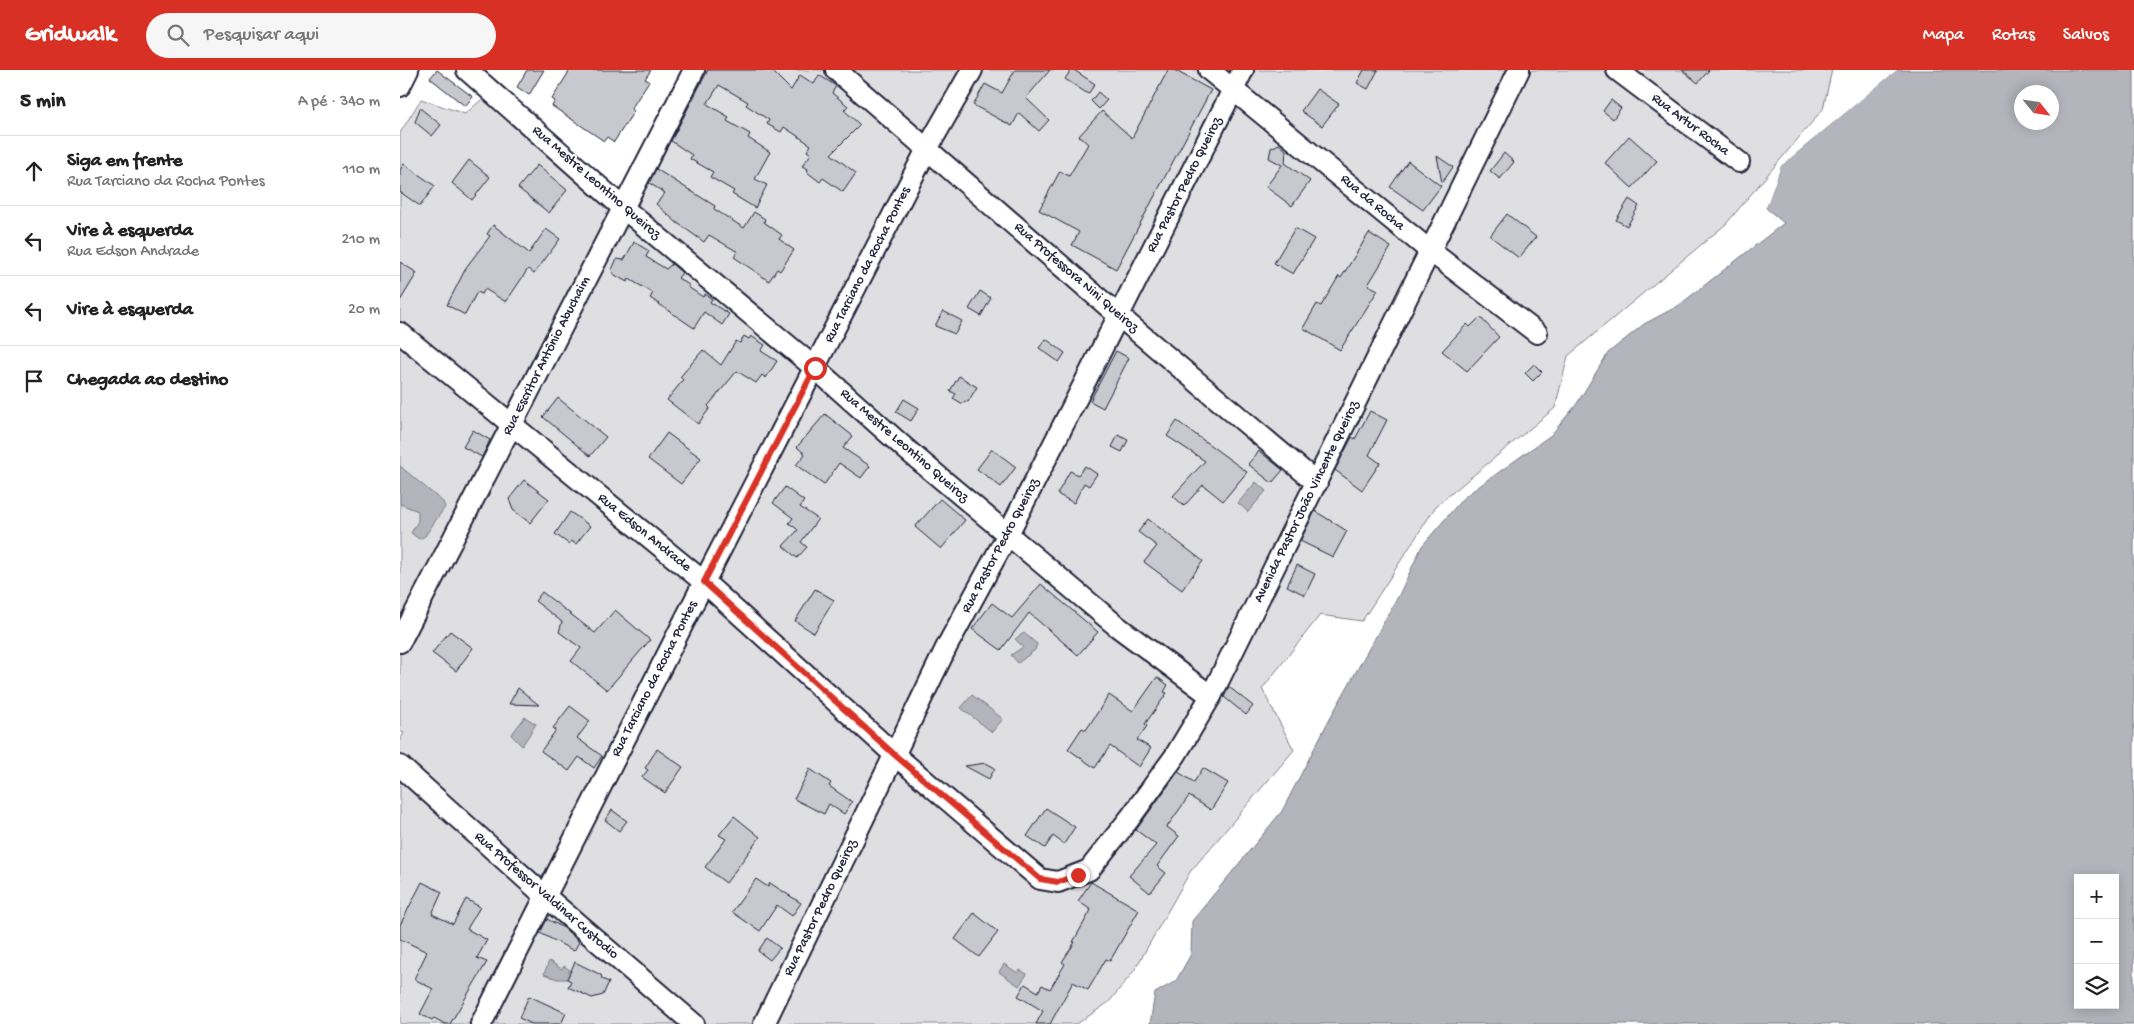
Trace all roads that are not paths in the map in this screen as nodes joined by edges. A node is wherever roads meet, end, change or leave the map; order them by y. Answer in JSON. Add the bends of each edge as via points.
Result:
{"nodes":[{"id":1,"x":408,"y":70,"type":"edge"},
{"id":2,"x":467,"y":70,"type":"edge"},
{"id":3,"x":694,"y":70,"type":"edge"},
{"id":4,"x":836,"y":70,"type":"edge"},
{"id":5,"x":972,"y":70,"type":"edge"},
{"id":6,"x":1209,"y":70,"type":"edge"},
{"id":7,"x":1243,"y":70,"type":"edge"},
{"id":8,"x":1519,"y":70,"type":"edge"},
{"id":9,"x":1617,"y":70,"type":"edge"},
{"id":10,"x":400,"y":86,"type":"edge"},
{"id":11,"x":1234,"y":89,"type":"junction"},
{"id":12,"x":927,"y":149,"type":"junction"},
{"id":13,"x":1739,"y":162,"type":"dead end"},
{"id":14,"x":622,"y":207,"type":"junction"},
{"id":15,"x":1429,"y":250,"type":"junction"},
{"id":16,"x":1119,"y":316,"type":"junction"},
{"id":17,"x":400,"y":333,"type":"edge"},
{"id":18,"x":1537,"y":333,"type":"dead end"},
{"id":19,"x":815,"y":368,"type":"junction"},
{"id":20,"x":511,"y":426,"type":"junction"},
{"id":21,"x":1317,"y":483,"type":"junction"},
{"id":22,"x":1008,"y":534,"type":"junction"},
{"id":23,"x":704,"y":582,"type":"junction"},
{"id":24,"x":400,"y":642,"type":"edge"},
{"id":25,"x":1210,"y":696,"type":"junction"},
{"id":26,"x":896,"y":756,"type":"junction"},
{"id":27,"x":400,"y":766,"type":"edge"},
{"id":28,"x":1040,"y":879,"type":"joint"},
{"id":29,"x":545,"y":896,"type":"junction"},
{"id":30,"x":481,"y":1024,"type":"edge"},
{"id":31,"x":694,"y":1024,"type":"edge"},
{"id":32,"x":764,"y":1024,"type":"edge"}],
"edges":[{"from":1,"to":10,"type":"street"},
{"from":2,"to":14,"type":"street","name":"Rua Mestre Leontino Queiroz"},
{"from":3,"to":14,"type":"street","name":"Rua Escritor Antônio Abuchaim"},
{"from":4,"to":12,"type":"street","name":"Rua Professora Nini Queiroz"},
{"from":5,"to":12,"type":"street","name":"Rua Tarciano da Rocha Pontes"},
{"from":6,"to":11,"type":"street","name":"Rua da Rocha"},
{"from":7,"to":11,"type":"street","name":"Rua Pastor Pedro Queiroz"},
{"from":8,"to":15,"type":"street","name":"Avenida Pastor João Vincente Queiroz"},
{"from":9,"to":13,"type":"street","name":"Rua Artur Rocha"},
{"from":11,"to":15,"type":"street","name":"Rua da Rocha"},
{"from":11,"to":16,"type":"street","name":"Rua Pastor Pedro Queiroz"},
{"from":12,"to":16,"type":"street","name":"Rua Professora Nini Queiroz"},
{"from":12,"to":19,"type":"street","name":"Rua Tarciano da Rocha Pontes"},
{"from":14,"to":19,"type":"street","name":"Rua Mestre Leontino Queiroz"},
{"from":14,"to":20,"type":"street","name":"Rua Escritor Antônio Abuchaim"},
{"from":15,"to":18,"type":"street","name":"Rua da Rocha"},
{"from":15,"to":21,"type":"street","name":"Avenida Pastor João Vincente Queiroz"},
{"from":16,"to":21,"type":"street","name":"Rua Professora Nini Queiroz"},
{"from":16,"to":22,"type":"street","name":"Rua Pastor Pedro Queiroz"},
{"from":17,"to":20,"type":"street","name":"Rua Edson Andrade"},
{"from":19,"to":22,"type":"street","name":"Rua Mestre Leontino Queiroz"},
{"from":19,"to":23,"type":"street","name":"Rua Tarciano da Rocha Pontes"},
{"from":20,"to":23,"type":"street","name":"Rua Edson Andrade"},
{"from":20,"to":24,"type":"street","name":"Rua Escritor Antônio Abuchaim"},
{"from":21,"to":25,"type":"street","name":"Avenida Pastor João Vincente Queiroz"},
{"from":22,"to":25,"type":"street","name":"Rua Mestre Leontino Queiroz","via":[[1118,627]]},
{"from":22,"to":26,"type":"street","name":"Rua Pastor Pedro Queiroz","via":[[947,646]]},
{"from":23,"to":26,"type":"street","name":"Rua Edson Andrade"},
{"from":23,"to":29,"type":"street","name":"Rua Tarciano da Rocha Pontes"},
{"from":25,"to":28,"type":"street","name":"Avenida Pastor João Vincente Queiroz","via":[[1175,756],[1089,870],[1058,882]]},
{"from":26,"to":28,"type":"street","name":"Rua Edson Andrade"},
{"from":26,"to":32,"type":"street","name":"Rua Pastor Pedro Queiroz"},
{"from":27,"to":29,"type":"street","name":"Rua Professor Valdinar Custodio"},
{"from":29,"to":30,"type":"street","name":"Rua Tarciano da Rocha Pontes"},
{"from":29,"to":31,"type":"street","name":"Rua Professor Valdinar Custodio"}]}
